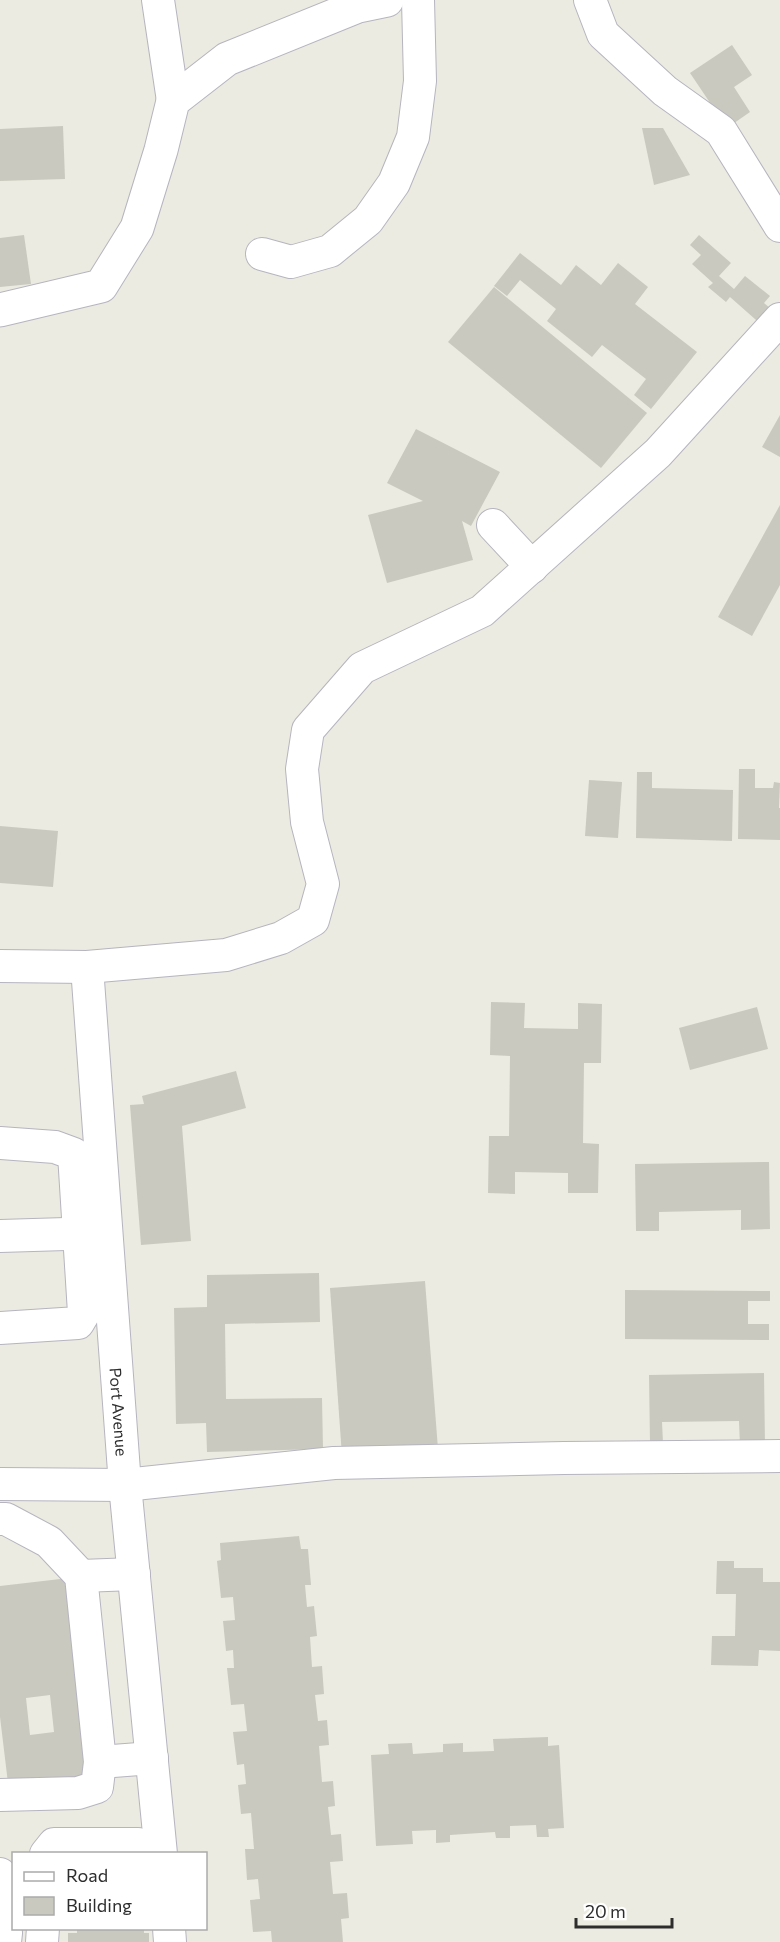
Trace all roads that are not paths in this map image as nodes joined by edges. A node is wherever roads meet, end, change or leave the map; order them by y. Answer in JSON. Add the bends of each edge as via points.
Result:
{"nodes":[{"id":1,"x":158,"y":0,"type":"edge"},
{"id":2,"x":387,"y":0,"type":"edge"},
{"id":3,"x":418,"y":0,"type":"edge"},
{"id":4,"x":590,"y":0,"type":"edge"},
{"id":5,"x":173,"y":101,"type":"junction"},
{"id":6,"x":780,"y":226,"type":"edge"},
{"id":7,"x":262,"y":254,"type":"dead end"},
{"id":8,"x":0,"y":310,"type":"edge"},
{"id":9,"x":780,"y":319,"type":"edge"},
{"id":10,"x":493,"y":525,"type":"dead end"},
{"id":11,"x":532,"y":567,"type":"junction"},
{"id":12,"x":0,"y":966,"type":"edge"},
{"id":13,"x":87,"y":967,"type":"junction"},
{"id":14,"x":0,"y":1143,"type":"edge"},
{"id":15,"x":92,"y":1233,"type":"junction"},
{"id":16,"x":0,"y":1236,"type":"edge"},
{"id":17,"x":0,"y":1328,"type":"edge"},
{"id":18,"x":780,"y":1456,"type":"edge"},
{"id":19,"x":0,"y":1484,"type":"edge"},
{"id":20,"x":125,"y":1485,"type":"junction"},
{"id":21,"x":0,"y":1519,"type":"edge"},
{"id":22,"x":134,"y":1574,"type":"junction"},
{"id":23,"x":81,"y":1576,"type":"junction"},
{"id":24,"x":152,"y":1758,"type":"junction"},
{"id":25,"x":100,"y":1762,"type":"junction"},
{"id":26,"x":0,"y":1795,"type":"edge"},
{"id":27,"x":150,"y":1849,"type":"edge"},
{"id":28,"x":48,"y":1852,"type":"edge"},
{"id":29,"x":0,"y":1874,"type":"edge"},
{"id":30,"x":5,"y":1942,"type":"edge"}],
"edges":[{"from":1,"to":5,"type":"street"},
{"from":2,"to":5,"type":"street","via":[[358,6],[227,59]]},
{"from":3,"to":7,"type":"street","via":[[420,81],[413,137],[394,183],[368,220],[330,251],[291,262]]},
{"from":4,"to":6,"type":"street","via":[[603,34],[665,91],[721,131]]},
{"from":5,"to":8,"type":"street","via":[[137,228],[101,286]]},
{"from":9,"to":11,"type":"street","via":[[658,453]]},
{"from":10,"to":11,"type":"street"},
{"from":11,"to":13,"type":"street","via":[[483,611],[362,668],[308,730],[302,769],[307,822],[323,884],[313,920],[281,938],[226,955]]},
{"from":12,"to":13,"type":"street"},
{"from":13,"to":15,"type":"street","name":"Port Avenue"},
{"from":14,"to":15,"type":"street","via":[[55,1147],[74,1154]]},
{"from":15,"to":16,"type":"street"},
{"from":15,"to":17,"type":"street","via":[[84,1313],[78,1323]]},
{"from":15,"to":20,"type":"street","name":"Port Avenue"},
{"from":18,"to":20,"type":"street","via":[[334,1463]]},
{"from":19,"to":20,"type":"street"},
{"from":20,"to":22,"type":"street","name":"Port Avenue"},
{"from":21,"to":23,"type":"street","via":[[49,1542]]},
{"from":22,"to":23,"type":"street"},
{"from":22,"to":24,"type":"street","name":"Port Avenue"},
{"from":23,"to":25,"type":"street"},
{"from":24,"to":25,"type":"street"},
{"from":24,"to":27,"type":"street","name":"Port Avenue"},
{"from":25,"to":26,"type":"street","via":[[97,1787],[78,1793]]},
{"from":27,"to":28,"type":"street","via":[[54,1844]]},
{"from":29,"to":30,"type":"street"}]}
